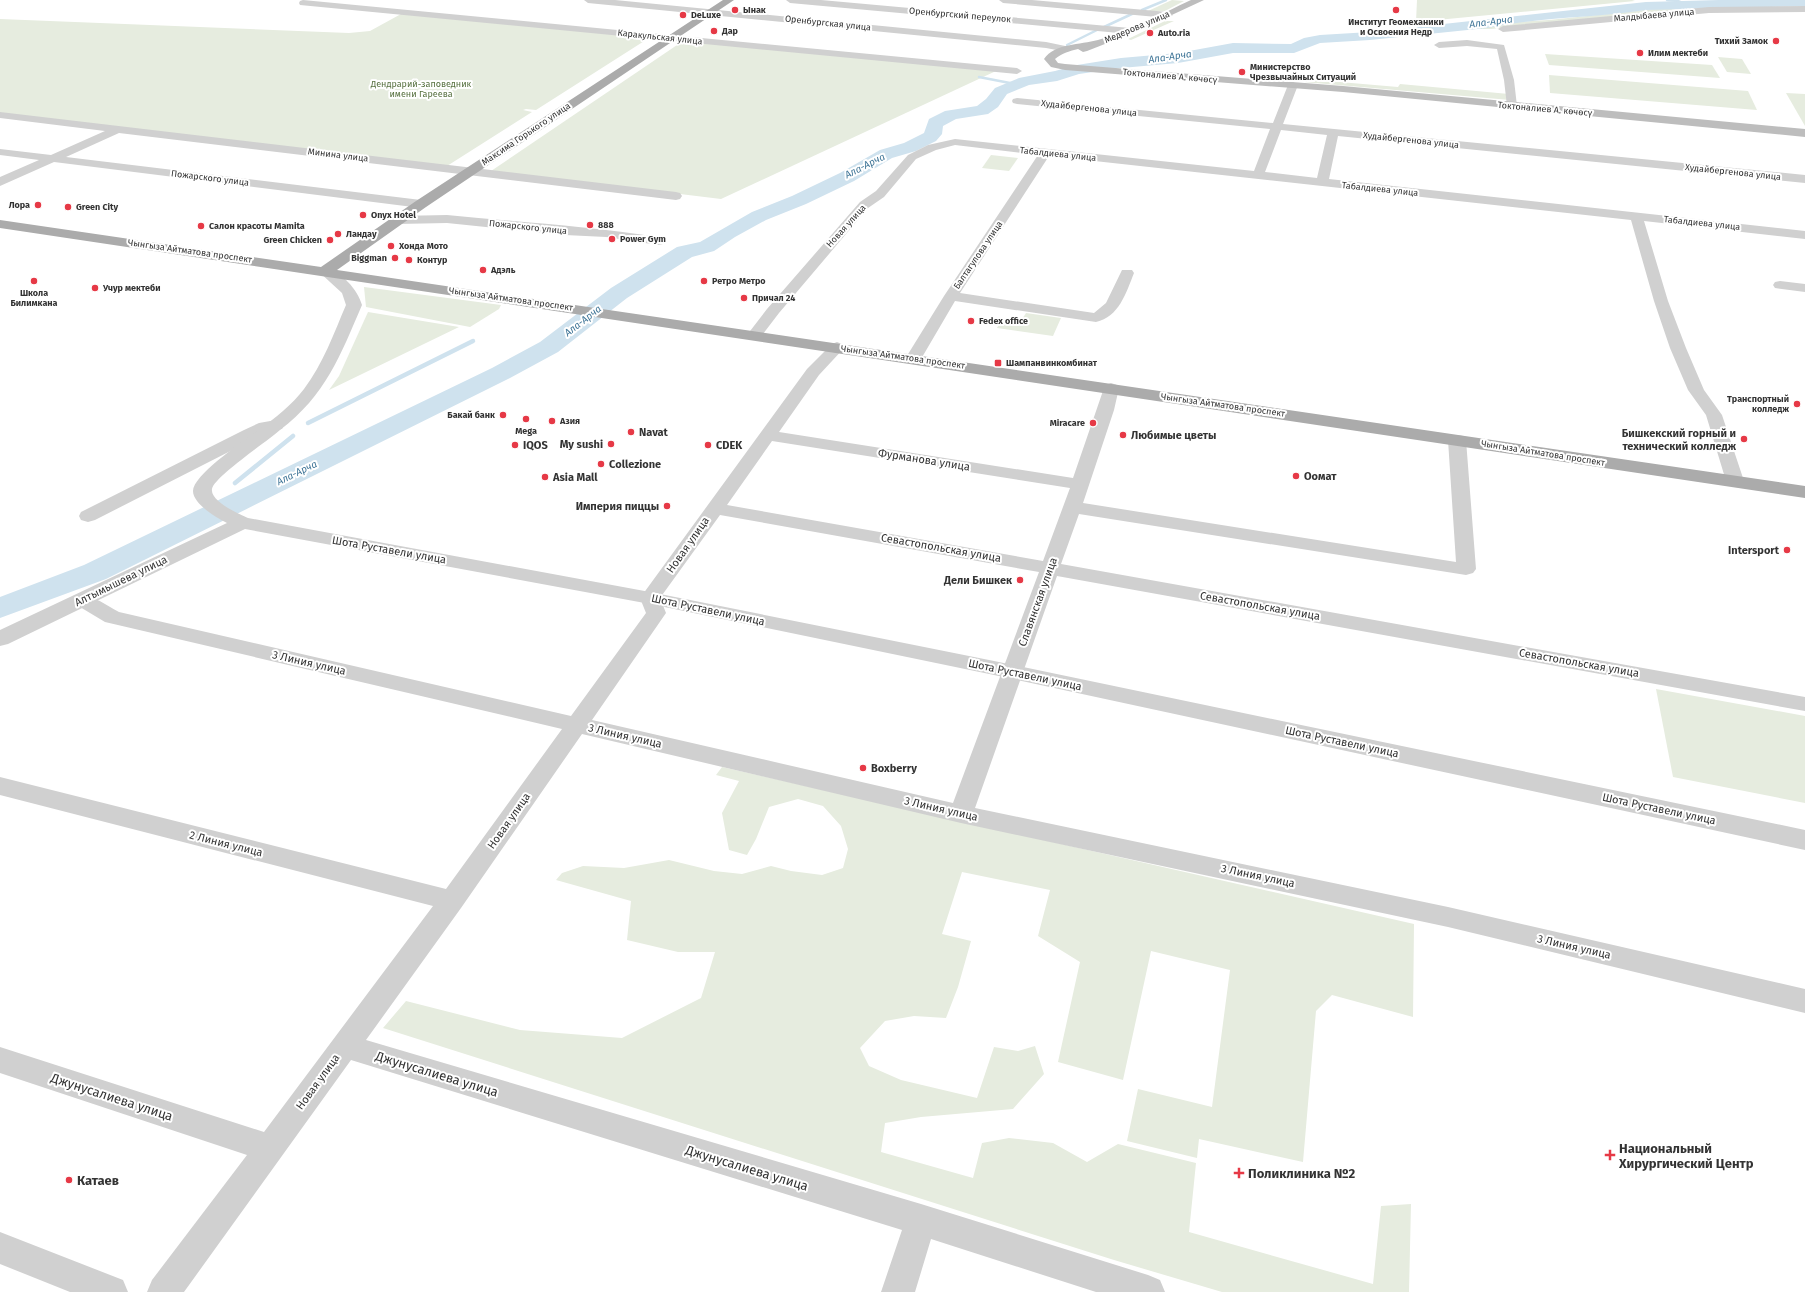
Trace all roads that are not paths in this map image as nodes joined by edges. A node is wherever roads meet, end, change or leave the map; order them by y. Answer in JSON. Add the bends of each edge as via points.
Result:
{"nodes":[{"id":1,"x":588,"y":0,"type":"edge"},
{"id":2,"x":729,"y":0,"type":"edge"},
{"id":3,"x":790,"y":0,"type":"edge"},
{"id":4,"x":1002,"y":0,"type":"edge"},
{"id":5,"x":1195,"y":0,"type":"edge"},
{"id":6,"x":1198,"y":0,"type":"edge"},
{"id":7,"x":307,"y":2,"type":"edge"},
{"id":8,"x":1805,"y":9,"type":"edge"},
{"id":9,"x":712,"y":12,"type":"junction"},
{"id":10,"x":1168,"y":15,"type":"junction"},
{"id":11,"x":1502,"y":29,"type":"dead end"},
{"id":12,"x":1130,"y":32,"type":"junction"},
{"id":13,"x":670,"y":38,"type":"junction"},
{"id":14,"x":1097,"y":43,"type":"junction"},
{"id":15,"x":1439,"y":46,"type":"dead end"},
{"id":16,"x":1067,"y":50,"type":"junction"},
{"id":17,"x":1060,"y":64,"type":"junction"},
{"id":18,"x":1017,"y":71,"type":"dead end"},
{"id":19,"x":1289,"y":85,"type":"junction"},
{"id":20,"x":1017,"y":101,"type":"dead end"},
{"id":21,"x":1512,"y":106,"type":"junction"},
{"id":22,"x":0,"y":115,"type":"edge"},
{"id":23,"x":1276,"y":127,"type":"junction"},
{"id":24,"x":118,"y":129,"type":"junction"},
{"id":25,"x":1333,"y":133,"type":"junction"},
{"id":26,"x":1805,"y":133,"type":"edge"},
{"id":27,"x":955,"y":142,"type":"joint"},
{"id":28,"x":0,"y":152,"type":"edge"},
{"id":29,"x":1046,"y":152,"type":"junction"},
{"id":30,"x":52,"y":159,"type":"junction"},
{"id":31,"x":470,"y":171,"type":"junction"},
{"id":32,"x":1258,"y":175,"type":"junction"},
{"id":33,"x":1805,"y":178,"type":"edge"},
{"id":34,"x":0,"y":182,"type":"edge"},
{"id":35,"x":1322,"y":182,"type":"junction"},
{"id":36,"x":676,"y":196,"type":"dead end"},
{"id":37,"x":421,"y":204,"type":"junction"},
{"id":38,"x":1636,"y":216,"type":"junction"},
{"id":39,"x":398,"y":220,"type":"junction"},
{"id":40,"x":0,"y":224,"type":"edge"},
{"id":41,"x":1805,"y":234,"type":"edge"},
{"id":42,"x":658,"y":241,"type":"dead end"},
{"id":43,"x":325,"y":271,"type":"junction"},
{"id":44,"x":1127,"y":273,"type":"dead end"},
{"id":45,"x":1780,"y":285,"type":"dead end"},
{"id":46,"x":1805,"y":288,"type":"edge"},
{"id":47,"x":951,"y":296,"type":"junction"},
{"id":48,"x":755,"y":335,"type":"junction"},
{"id":49,"x":837,"y":347,"type":"junction"},
{"id":50,"x":913,"y":359,"type":"junction"},
{"id":51,"x":1111,"y":388,"type":"junction"},
{"id":52,"x":276,"y":425,"type":"junction"},
{"id":53,"x":768,"y":435,"type":"junction"},
{"id":54,"x":1457,"y":440,"type":"junction"},
{"id":55,"x":1735,"y":481,"type":"junction"},
{"id":56,"x":1080,"y":484,"type":"junction"},
{"id":57,"x":1805,"y":492,"type":"edge"},
{"id":58,"x":1072,"y":507,"type":"junction"},
{"id":59,"x":714,"y":508,"type":"junction"},
{"id":60,"x":88,"y":516,"type":"dead end"},
{"id":61,"x":238,"y":521,"type":"junction"},
{"id":62,"x":1050,"y":568,"type":"junction"},
{"id":63,"x":650,"y":598,"type":"junction"},
{"id":64,"x":82,"y":600,"type":"junction"},
{"id":65,"x":0,"y":639,"type":"edge"},
{"id":66,"x":1012,"y":672,"type":"junction"},
{"id":67,"x":1805,"y":704,"type":"edge"},
{"id":68,"x":577,"y":725,"type":"junction"},
{"id":69,"x":0,"y":786,"type":"edge"},
{"id":70,"x":961,"y":814,"type":"junction"},
{"id":71,"x":1805,"y":840,"type":"edge"},
{"id":72,"x":452,"y":901,"type":"junction"},
{"id":73,"x":1805,"y":1001,"type":"edge"},
{"id":74,"x":345,"y":1046,"type":"junction"},
{"id":75,"x":0,"y":1060,"type":"edge"},
{"id":76,"x":270,"y":1148,"type":"junction"},
{"id":77,"x":921,"y":1220,"type":"junction"},
{"id":78,"x":0,"y":1248,"type":"edge"},
{"id":79,"x":111,"y":1292,"type":"edge"},
{"id":80,"x":164,"y":1292,"type":"edge"},
{"id":81,"x":898,"y":1292,"type":"edge"},
{"id":82,"x":1148,"y":1292,"type":"edge"}],
"edges":[{"from":1,"to":9,"type":"street","name":"Оренбургская улица"},
{"from":2,"to":9,"type":"main road","name":"Максима Горького улица"},
{"from":3,"to":12,"type":"street","name":"Оренбургский переулок"},
{"from":4,"to":10,"type":"street"},
{"from":5,"to":6,"type":"street"},
{"from":6,"to":10,"type":"main road","name":"Медерова улица"},
{"from":7,"to":13,"type":"street","name":"Каракульская улица"},
{"from":8,"to":11,"type":"street","name":"Малдыбаева улица","via":[[1709,10]]},
{"from":9,"to":13,"type":"main road","name":"Максима Горького улица"},
{"from":9,"to":16,"type":"street","name":"Оренбургская улица","via":[[1046,45]]},
{"from":10,"to":12,"type":"main road","name":"Медерова улица"},
{"from":12,"to":14,"type":"main road","name":"Медерова улица"},
{"from":13,"to":18,"type":"street","name":"Каракульская улица"},
{"from":13,"to":31,"type":"main road","name":"Максима Горького улица"},
{"from":14,"to":16,"type":"main road"},
{"from":14,"to":17,"type":"main road","via":[[1063,55]]},
{"from":15,"to":21,"type":"street","via":[[1467,43],[1501,47]]},
{"from":16,"to":17,"type":"main road","via":[[1049,57],[1049,60]]},
{"from":17,"to":19,"type":"main road","name":"Токтоналиев А. көчөсү","via":[[1065,67]]},
{"from":19,"to":21,"type":"main road","name":"Токтоналиев А. көчөсү"},
{"from":19,"to":23,"type":"street"},
{"from":20,"to":23,"type":"street","name":"Худайбергенова улица"},
{"from":21,"to":26,"type":"main road","name":"Токтоналиев А. көчөсү"},
{"from":22,"to":24,"type":"street","name":"Минина улица"},
{"from":23,"to":25,"type":"street","name":"Худайбергенова улица"},
{"from":23,"to":32,"type":"street"},
{"from":24,"to":30,"type":"street"},
{"from":24,"to":31,"type":"street","name":"Минина улица"},
{"from":25,"to":33,"type":"street","name":"Худайбергенова улица"},
{"from":25,"to":35,"type":"street"},
{"from":27,"to":29,"type":"street","name":"Табалдиева улица"},
{"from":27,"to":48,"type":"street","name":"Новая улица","via":[[932,147],[912,157],[880,194],[864,205],[846,225]]},
{"from":28,"to":30,"type":"street","name":"Пожарского улица"},
{"from":29,"to":32,"type":"street","name":"Табалдиева улица"},
{"from":29,"to":47,"type":"street","name":"Балтагулова улица"},
{"from":30,"to":34,"type":"street"},
{"from":30,"to":37,"type":"street","name":"Пожарского улица"},
{"from":31,"to":36,"type":"street","name":"Минина улица"},
{"from":31,"to":37,"type":"main road","name":"Максима Горького улица"},
{"from":32,"to":35,"type":"street","name":"Табалдиева улица"},
{"from":35,"to":38,"type":"street","name":"Табалдиева улица"},
{"from":37,"to":39,"type":"main road","name":"Максима Горького улица"},
{"from":38,"to":41,"type":"street","name":"Табалдиева улица"},
{"from":38,"to":55,"type":"street","via":[[1678,348],[1696,390],[1714,415]]},
{"from":39,"to":42,"type":"street","name":"Пожарского улица","via":[[447,219],[606,233]]},
{"from":39,"to":43,"type":"main road","name":"Максима Горького улица"},
{"from":40,"to":43,"type":"main road","name":"Чынгыза Айтматова проспект"},
{"from":43,"to":48,"type":"main road","name":"Чынгыза Айтматова проспект"},
{"from":43,"to":52,"type":"street","via":[[347,290],[354,305],[318,381],[296,409]]},
{"from":44,"to":47,"type":"street","via":[[1120,291],[1107,311],[1096,318]]},
{"from":45,"to":46,"type":"street"},
{"from":47,"to":50,"type":"street","name":"Балтагулова улица"},
{"from":48,"to":49,"type":"main road","name":"Чынгыза Айтматова проспект"},
{"from":49,"to":50,"type":"main road","name":"Чынгыза Айтматова проспект"},
{"from":49,"to":53,"type":"street","name":"Новая улица","via":[[817,366]]},
{"from":50,"to":51,"type":"main road","name":"Чынгыза Айтматова проспект"},
{"from":51,"to":54,"type":"main road","name":"Чынгыза Айтматова проспект"},
{"from":51,"to":56,"type":"street","name":"Славянская улица","via":[[1106,410]]},
{"from":52,"to":60,"type":"street","via":[[250,434]]},
{"from":52,"to":61,"type":"street","via":[[207,480],[201,491],[209,503]]},
{"from":53,"to":56,"type":"street","name":"Фурманова улица"},
{"from":53,"to":59,"type":"street","name":"Новая улица"},
{"from":54,"to":55,"type":"main road","name":"Чынгыза Айтматова проспект"},
{"from":54,"to":58,"type":"street","via":[[1466,569]]},
{"from":55,"to":57,"type":"main road","name":"Чынгыза Айтматова проспект"},
{"from":56,"to":58,"type":"street","name":"Славянская улица"},
{"from":58,"to":62,"type":"street","name":"Славянская улица"},
{"from":59,"to":62,"type":"street","name":"Севастопольская улица"},
{"from":59,"to":63,"type":"street","name":"Новая улица"},
{"from":61,"to":63,"type":"street","name":"Шота Руставели улица"},
{"from":61,"to":64,"type":"street","name":"Алтымышева улица"},
{"from":62,"to":66,"type":"street","name":"Славянская улица"},
{"from":62,"to":67,"type":"street","name":"Севастопольская улица"},
{"from":63,"to":66,"type":"street","name":"Шота Руставели улица"},
{"from":63,"to":68,"type":"street","name":"Новая улица","via":[[656,613]]},
{"from":64,"to":65,"type":"street","name":"Алтымышева улица"},
{"from":64,"to":68,"type":"street","name":"3 Линия улица","via":[[112,617]]},
{"from":66,"to":70,"type":"street","name":"Славянская улица"},
{"from":66,"to":71,"type":"street","name":"Шота Руставели улица"},
{"from":68,"to":70,"type":"street","name":"3 Линия улица"},
{"from":68,"to":72,"type":"street","name":"Новая улица"},
{"from":69,"to":72,"type":"street","name":"2 Линия улица"},
{"from":70,"to":73,"type":"street","name":"3 Линия улица","via":[[1448,917]]},
{"from":72,"to":74,"type":"street","name":"Новая улица"},
{"from":74,"to":76,"type":"street","name":"Новая улица"},
{"from":74,"to":77,"type":"street","name":"Джунусалиева улица"},
{"from":75,"to":76,"type":"street","name":"Джунусалиева улица"},
{"from":76,"to":80,"type":"street","name":"Новая улица"},
{"from":77,"to":81,"type":"street"},
{"from":77,"to":82,"type":"street","name":"Джунусалиева улица"},
{"from":78,"to":79,"type":"street"}]}
